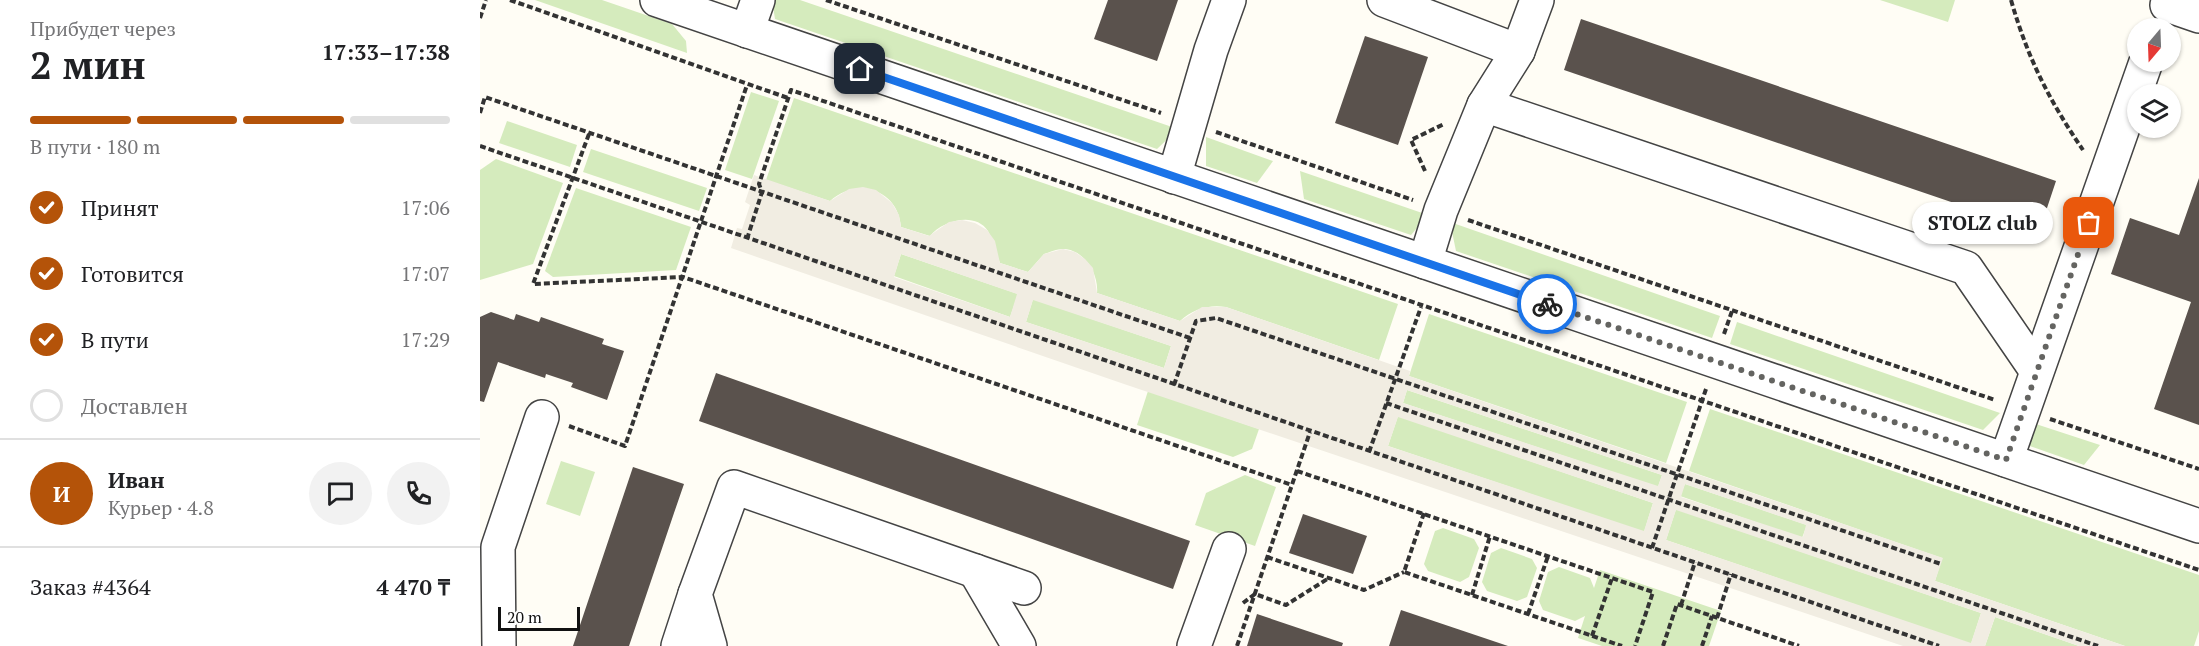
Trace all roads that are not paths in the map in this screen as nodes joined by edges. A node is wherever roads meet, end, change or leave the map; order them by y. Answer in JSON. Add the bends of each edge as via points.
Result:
{"nodes":[{"id":1,"x":657,"y":0,"type":"edge"},
{"id":2,"x":758,"y":0,"type":"edge"},
{"id":3,"x":1229,"y":0,"type":"edge"},
{"id":4,"x":1384,"y":0,"type":"edge"},
{"id":5,"x":1537,"y":0,"type":"edge"},
{"id":6,"x":2164,"y":11,"type":"edge"},
{"id":7,"x":2199,"y":16,"type":"edge"},
{"id":8,"x":747,"y":31,"type":"junction"},
{"id":9,"x":1518,"y":51,"type":"junction"},
{"id":10,"x":2142,"y":72,"type":"edge"},
{"id":11,"x":1484,"y":105,"type":"junction"},
{"id":12,"x":1174,"y":177,"type":"junction"},
{"id":13,"x":1425,"y":262,"type":"junction"},
{"id":14,"x":2036,"y":370,"type":"junction"},
{"id":15,"x":542,"y":417,"type":"road end"},
{"id":16,"x":2006,"y":460,"type":"junction"},
{"id":17,"x":2199,"y":526,"type":"edge"},
{"id":18,"x":1229,"y":549,"type":"dead end"},
{"id":19,"x":975,"y":571,"type":"junction"},
{"id":20,"x":1024,"y":588,"type":"dead end"},
{"id":21,"x":695,"y":594,"type":"junction"},
{"id":22,"x":499,"y":646,"type":"edge"},
{"id":23,"x":678,"y":646,"type":"edge"},
{"id":24,"x":710,"y":646,"type":"edge"},
{"id":25,"x":1019,"y":646,"type":"edge"},
{"id":26,"x":1194,"y":646,"type":"edge"}],
"edges":[{"from":1,"to":8,"type":"street"},
{"from":2,"to":8,"type":"street"},
{"from":3,"to":12,"type":"street"},
{"from":4,"to":9,"type":"street"},
{"from":5,"to":9,"type":"street"},
{"from":6,"to":7,"type":"street"},
{"from":8,"to":12,"type":"street"},
{"from":9,"to":11,"type":"street"},
{"from":10,"to":14,"type":"street"},
{"from":11,"to":13,"type":"street","via":[[1441,210]]},
{"from":11,"to":14,"type":"street","via":[[1966,268]]},
{"from":12,"to":13,"type":"street"},
{"from":13,"to":16,"type":"street"},
{"from":14,"to":16,"type":"street"},
{"from":15,"to":22,"type":"street","via":[[498,547]]},
{"from":16,"to":17,"type":"street"},
{"from":18,"to":26,"type":"street"},
{"from":19,"to":20,"type":"street"},
{"from":19,"to":21,"type":"street","via":[[734,487]]},
{"from":19,"to":25,"type":"street"},
{"from":21,"to":23,"type":"street"},
{"from":21,"to":24,"type":"street"}]}
